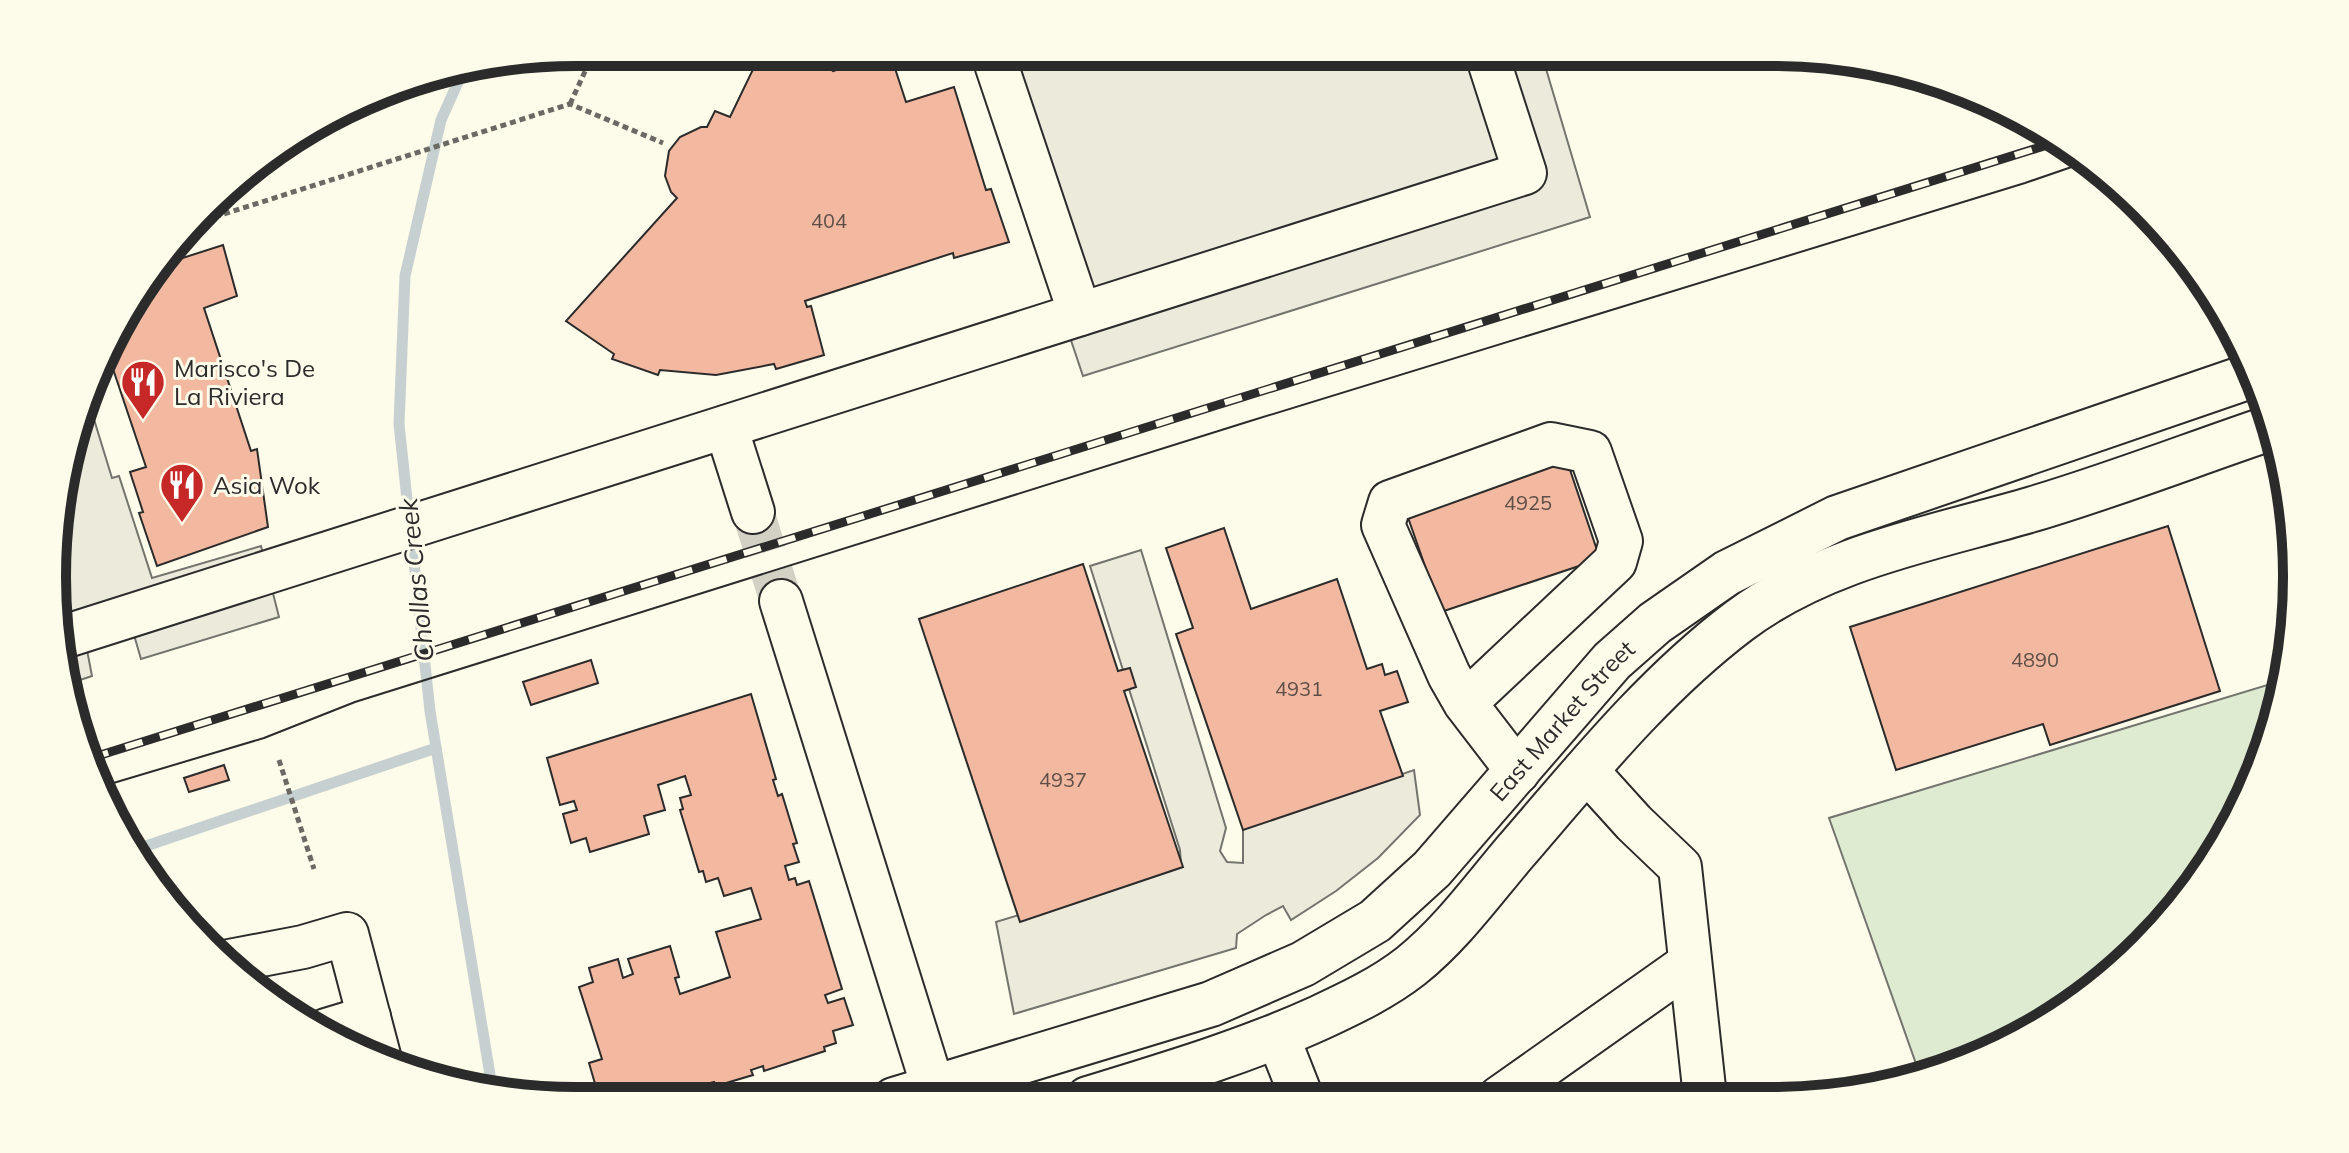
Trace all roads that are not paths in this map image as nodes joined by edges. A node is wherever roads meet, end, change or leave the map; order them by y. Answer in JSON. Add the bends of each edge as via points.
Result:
{"nodes":[{"id":1,"x":997,"y":66,"type":"edge"},
{"id":2,"x":1491,"y":66,"type":"edge"},
{"id":3,"x":1080,"y":314,"type":"junction"},
{"id":4,"x":2243,"y":379,"type":"edge"},
{"id":5,"x":726,"y":427,"type":"junction"},
{"id":6,"x":2262,"y":431,"type":"edge"},
{"id":7,"x":753,"y":512,"type":"tunnel mouth"},
{"id":8,"x":781,"y":601,"type":"tunnel mouth"},
{"id":9,"x":69,"y":635,"type":"edge"},
{"id":10,"x":1465,"y":703,"type":"junction"},
{"id":11,"x":1586,"y":770,"type":"junction"},
{"id":12,"x":1518,"y":772,"type":"junction"},
{"id":13,"x":239,"y":959,"type":"edge"},
{"id":14,"x":1690,"y":963,"type":"junction"},
{"id":15,"x":369,"y":1017,"type":"junction"},
{"id":16,"x":337,"y":1027,"type":"edge"},
{"id":17,"x":1278,"y":1037,"type":"junction"},
{"id":18,"x":377,"y":1046,"type":"edge"},
{"id":19,"x":918,"y":1087,"type":"edge"},
{"id":20,"x":949,"y":1087,"type":"edge"},
{"id":21,"x":1127,"y":1087,"type":"edge"},
{"id":22,"x":1298,"y":1087,"type":"edge"},
{"id":23,"x":1515,"y":1087,"type":"edge"},
{"id":24,"x":1704,"y":1087,"type":"edge"}],
"edges":[{"from":1,"to":3,"type":"lane"},
{"from":2,"to":3,"type":"lane","via":[[1525,173]]},
{"from":3,"to":5,"type":"lane"},
{"from":4,"to":12,"type":"main road","name":"East Market Street","via":[[1837,518],[1727,573],[1655,623],[1612,661]]},
{"from":5,"to":7,"type":"lane"},
{"from":5,"to":9,"type":"lane"},
{"from":6,"to":11,"type":"main road","name":"East Market Street","via":[[2038,508],[1863,558],[1800,584],[1742,619],[1672,677]]},
{"from":8,"to":19,"type":"lane"},
{"from":10,"to":10,"type":"lane","via":[[1383,525],[1390,502],[1551,444],[1590,452],[1621,541],[1615,562]]},
{"from":10,"to":12,"type":"lane"},
{"from":11,"to":14,"type":"lane","via":[[1680,867]]},
{"from":11,"to":17,"type":"main road","name":"East Market Street","via":[[1454,925],[1411,965],[1364,997]]},
{"from":12,"to":20,"type":"main road","name":"East Market Street","via":[[1432,869],[1375,921],[1303,964],[1211,1004]]},
{"from":13,"to":15,"type":"lane","via":[[347,934]]},
{"from":14,"to":23,"type":"lane"},
{"from":14,"to":24,"type":"lane"},
{"from":15,"to":16,"type":"lane"},
{"from":15,"to":18,"type":"lane"},
{"from":17,"to":21,"type":"main road","name":"East Market Street"},
{"from":17,"to":22,"type":"lane"}]}
